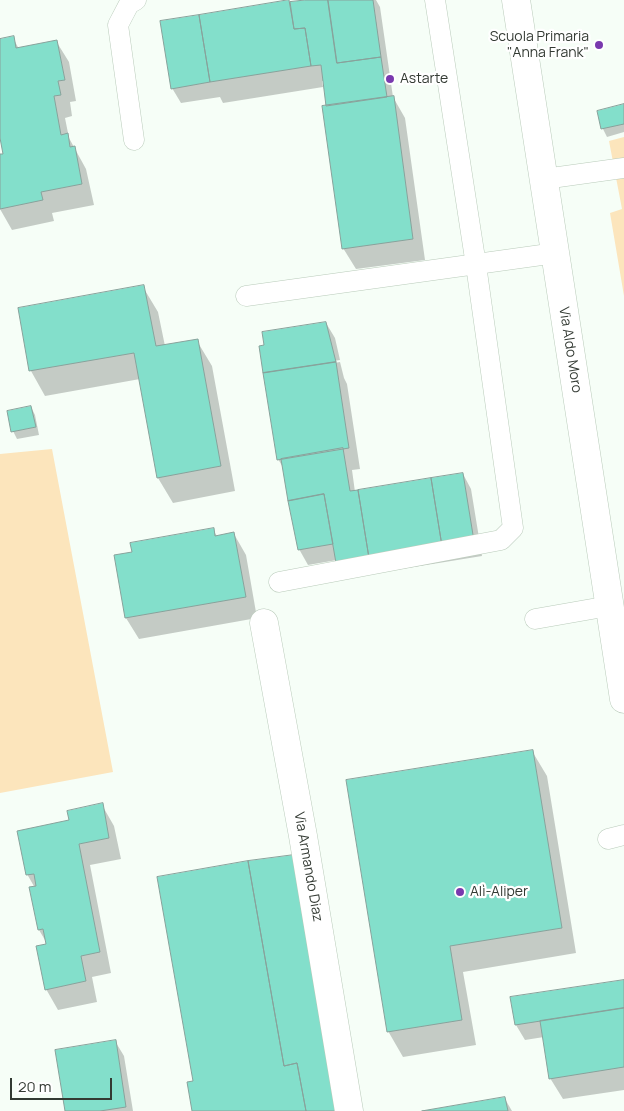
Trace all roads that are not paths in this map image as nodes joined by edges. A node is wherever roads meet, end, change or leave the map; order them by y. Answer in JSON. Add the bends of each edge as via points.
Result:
{"nodes":[{"id":1,"x":136,"y":0,"type":"edge"},
{"id":2,"x":434,"y":0,"type":"edge"},
{"id":3,"x":516,"y":0,"type":"edge"},
{"id":4,"x":134,"y":140,"type":"dead end"},
{"id":5,"x":624,"y":168,"type":"edge"},
{"id":6,"x":544,"y":179,"type":"junction"},
{"id":7,"x":556,"y":253,"type":"junction"},
{"id":8,"x":476,"y":265,"type":"junction"},
{"id":9,"x":246,"y":296,"type":"dead end"},
{"id":10,"x":279,"y":582,"type":"dead end"},
{"id":11,"x":609,"y":606,"type":"junction"},
{"id":12,"x":534,"y":619,"type":"dead end"},
{"id":13,"x":264,"y":623,"type":"dead end"},
{"id":14,"x":624,"y":699,"type":"edge"},
{"id":15,"x":349,"y":1111,"type":"edge"}],
"edges":[{"from":1,"to":4,"type":"lane","via":[[128,4],[118,26]]},
{"from":2,"to":8,"type":"lane"},
{"from":3,"to":6,"type":"street","name":"Via Aldo Moro"},
{"from":5,"to":6,"type":"lane"},
{"from":6,"to":7,"type":"street","name":"Via Aldo Moro"},
{"from":7,"to":8,"type":"lane"},
{"from":7,"to":11,"type":"street","name":"Via Aldo Moro"},
{"from":8,"to":9,"type":"lane"},
{"from":8,"to":10,"type":"lane","via":[[513,528],[501,540]]},
{"from":11,"to":12,"type":"lane"},
{"from":11,"to":14,"type":"street","name":"Via Aldo Moro"},
{"from":13,"to":15,"type":"street","name":"Via Armando Diaz"}]}
